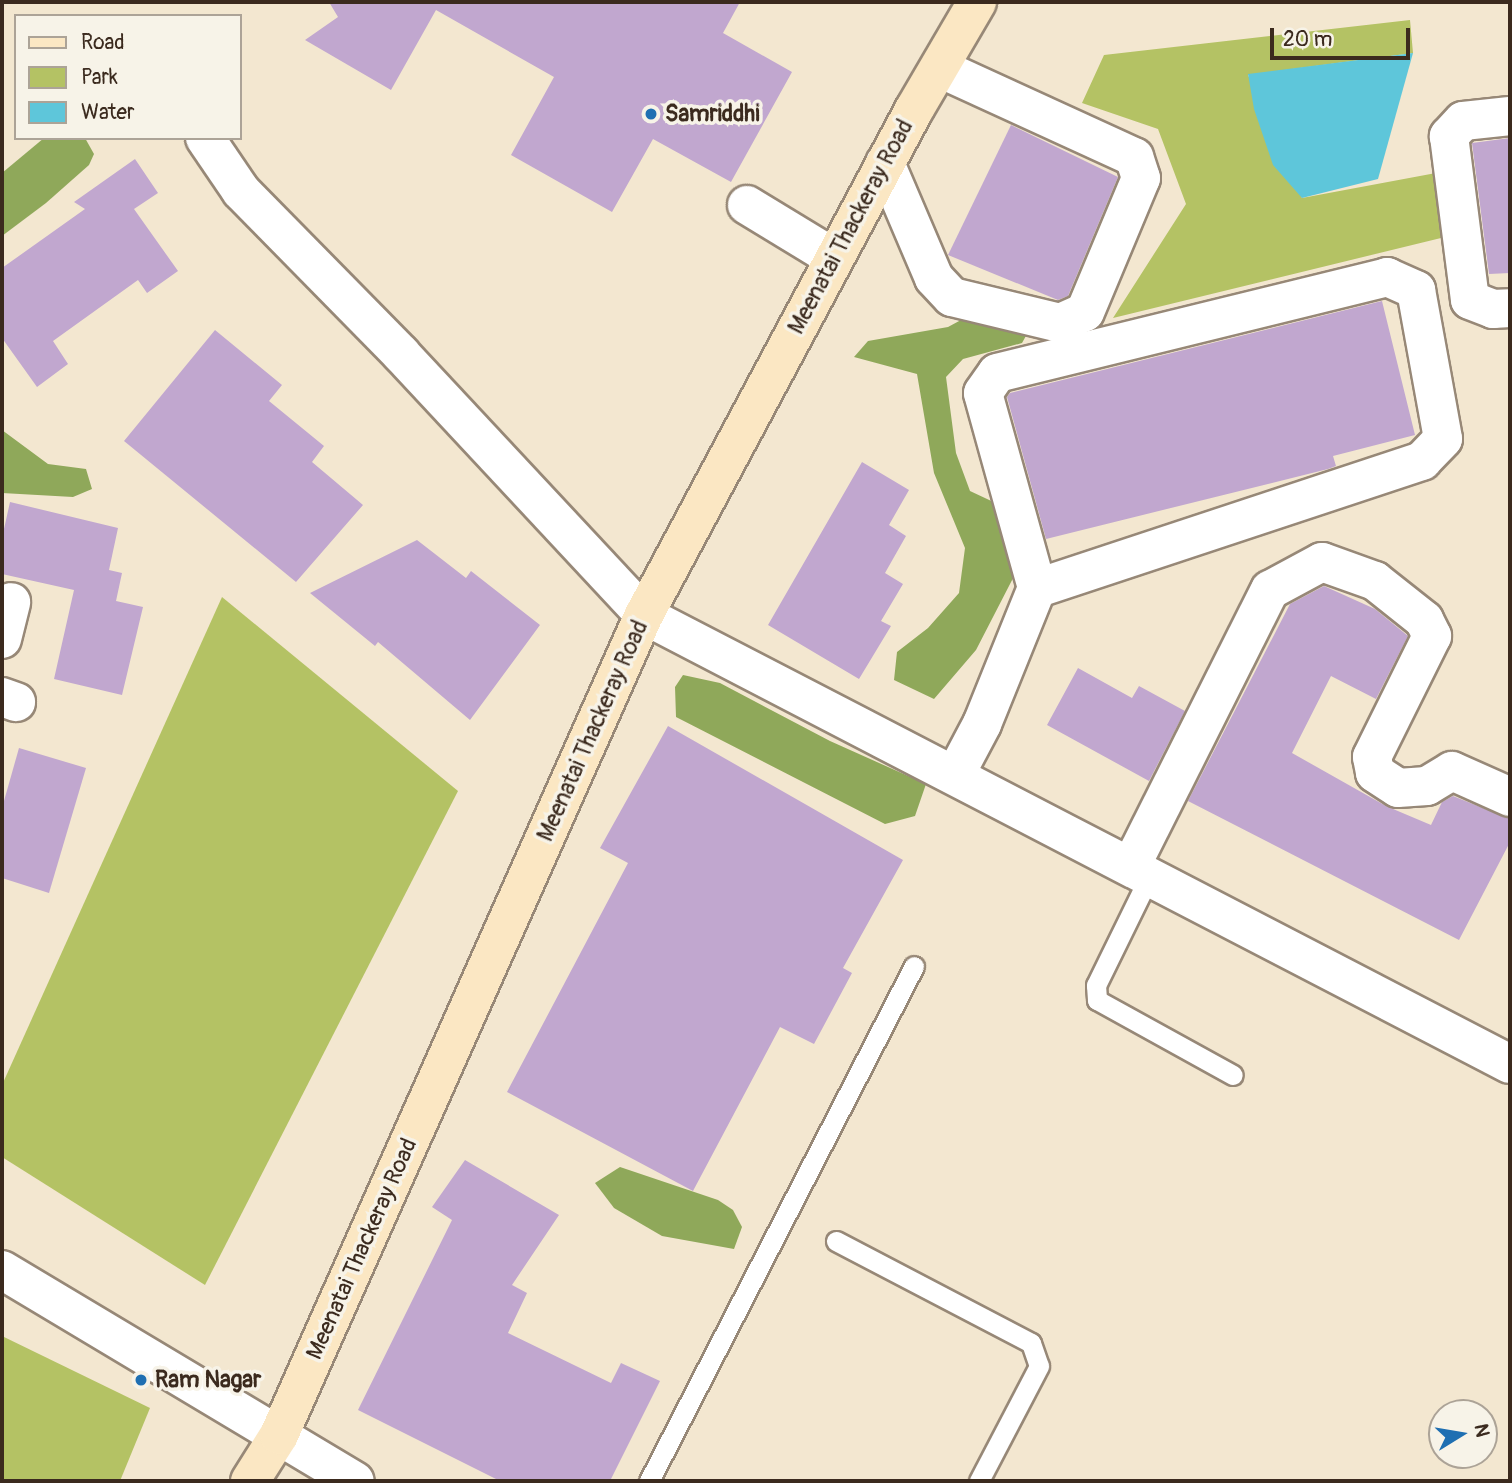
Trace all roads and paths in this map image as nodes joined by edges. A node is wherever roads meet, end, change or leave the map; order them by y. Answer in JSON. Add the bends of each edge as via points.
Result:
{"nodes":[{"id":1,"x":971,"y":4,"type":"edge"},
{"id":2,"x":940,"y":68,"type":"junction"},
{"id":3,"x":1510,"y":116,"type":"edge"},
{"id":4,"x":206,"y":140,"type":"edge"},
{"id":5,"x":885,"y":163,"type":"junction"},
{"id":6,"x":747,"y":205,"type":"dead end"},
{"id":7,"x":834,"y":258,"type":"junction"},
{"id":8,"x":1510,"y":308,"type":"edge"},
{"id":9,"x":1037,"y":588,"type":"junction"},
{"id":10,"x":11,"y":602,"type":"dead end"},
{"id":11,"x":644,"y":615,"type":"junction"},
{"id":12,"x":2,"y":639,"type":"edge"},
{"id":13,"x":956,"y":775,"type":"junction"},
{"id":14,"x":1510,"y":797,"type":"edge"},
{"id":15,"x":1140,"y":870,"type":"junction"},
{"id":16,"x":914,"y":966,"type":"dead end"},
{"id":17,"x":1510,"y":1064,"type":"edge"},
{"id":18,"x":1233,"y":1075,"type":"dead end"},
{"id":19,"x":836,"y":1241,"type":"dead end"},
{"id":20,"x":2,"y":1270,"type":"edge"},
{"id":21,"x":279,"y":1435,"type":"junction"},
{"id":22,"x":250,"y":1481,"type":"edge"},
{"id":23,"x":355,"y":1481,"type":"edge"},
{"id":24,"x":649,"y":1481,"type":"edge"},
{"id":25,"x":979,"y":1481,"type":"edge"}],
"edges":[{"from":1,"to":2,"type":"street","name":"Meenatai Thackeray Road"},
{"from":2,"to":5,"type":"street","name":"Meenatai Thackeray Road"},
{"from":2,"to":5,"type":"street","via":[[1134,157],[1141,178],[1085,312],[1060,323],[952,298],[934,278]]},
{"from":3,"to":8,"type":"street","via":[[1463,121],[1449,136],[1470,300],[1493,309]]},
{"from":4,"to":11,"type":"street","via":[[241,191],[401,354]]},
{"from":5,"to":7,"type":"street","name":"Meenatai Thackeray Road"},
{"from":6,"to":7,"type":"street"},
{"from":7,"to":11,"type":"street","name":"Meenatai Thackeray Road"},
{"from":9,"to":9,"type":"street","via":[[983,393],[997,373],[1387,277],[1416,290],[1443,439],[1422,461]]},
{"from":9,"to":13,"type":"street","via":[[982,724]]},
{"from":10,"to":12,"type":"street"},
{"from":11,"to":13,"type":"street"},
{"from":11,"to":21,"type":"street","name":"Meenatai Thackeray Road"},
{"from":13,"to":15,"type":"street"},
{"from":14,"to":15,"type":"street","via":[[1452,771],[1427,786],[1398,788],[1375,773],[1372,757],[1432,636],[1424,620],[1375,582],[1322,562],[1270,590]]},
{"from":15,"to":17,"type":"street"},
{"from":15,"to":18,"type":"lane","via":[[1096,985],[1097,1000]]},
{"from":16,"to":24,"type":"lane"},
{"from":19,"to":25,"type":"lane","via":[[1031,1343],[1039,1366]]},
{"from":20,"to":21,"type":"street"},
{"from":21,"to":22,"type":"street","name":"Meenatai Thackeray Road"},
{"from":21,"to":23,"type":"street"}]}
